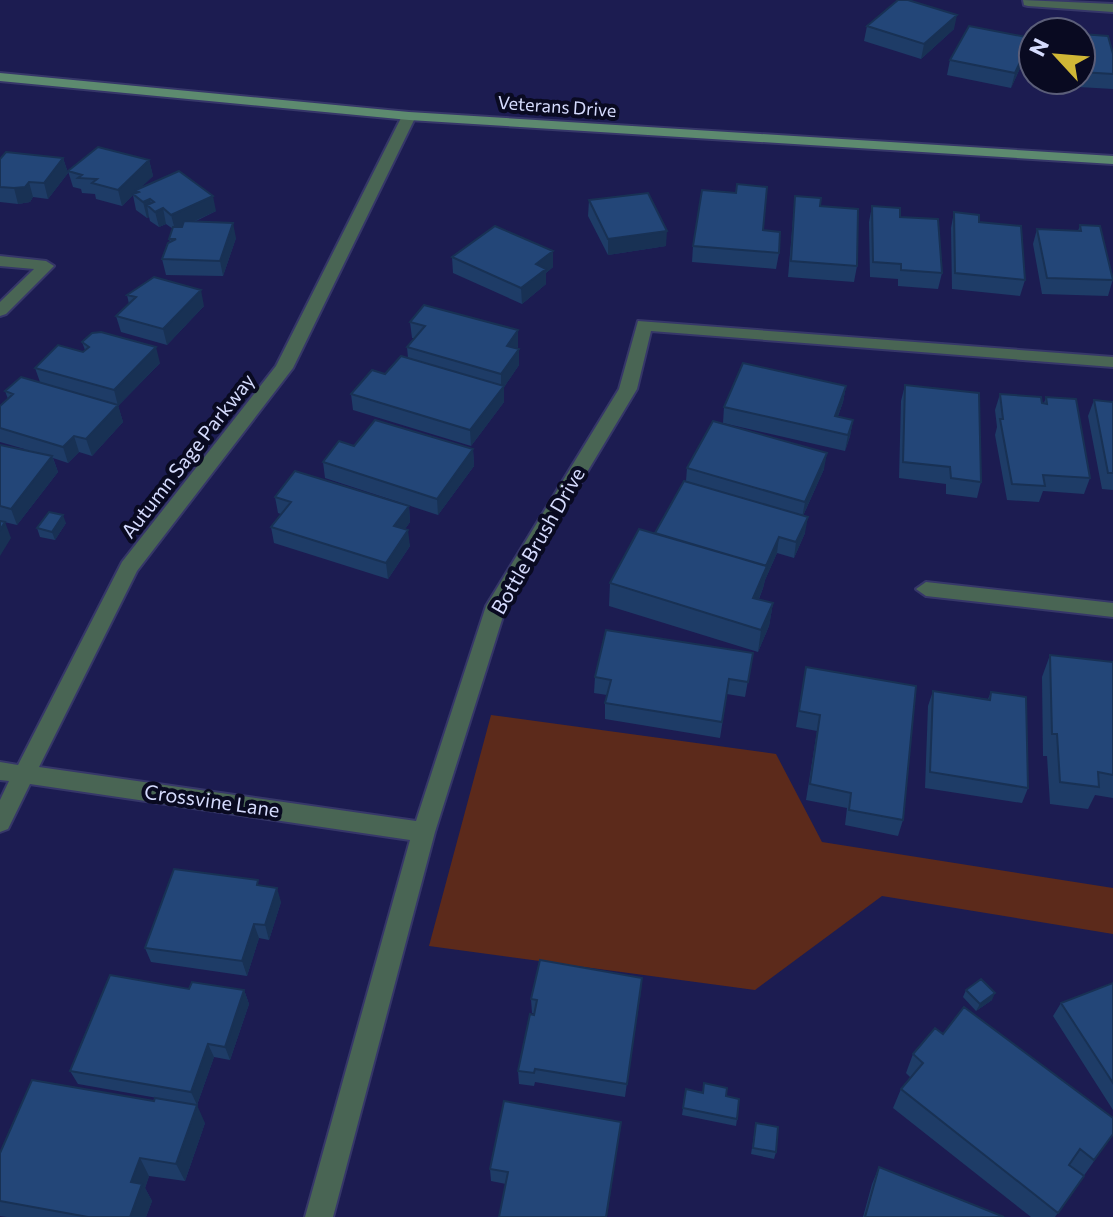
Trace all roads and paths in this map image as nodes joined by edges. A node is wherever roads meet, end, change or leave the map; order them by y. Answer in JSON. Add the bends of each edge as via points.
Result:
{"nodes":[{"id":1,"x":1028,"y":2,"type":"dead end"},
{"id":2,"x":1113,"y":8,"type":"edge"},
{"id":3,"x":0,"y":77,"type":"edge"},
{"id":4,"x":409,"y":116,"type":"junction"},
{"id":5,"x":1113,"y":160,"type":"edge"},
{"id":6,"x":0,"y":261,"type":"edge"},
{"id":7,"x":0,"y":311,"type":"edge"},
{"id":8,"x":1113,"y":362,"type":"edge"},
{"id":9,"x":926,"y":589,"type":"dead end"},
{"id":10,"x":1113,"y":610,"type":"edge"},
{"id":11,"x":0,"y":771,"type":"edge"},
{"id":12,"x":24,"y":774,"type":"junction"},
{"id":13,"x":0,"y":822,"type":"edge"},
{"id":14,"x":424,"y":832,"type":"junction"},
{"id":15,"x":319,"y":1217,"type":"edge"}],
"edges":[{"from":1,"to":2,"type":"street"},
{"from":3,"to":4,"type":"main road","name":"Veterans Drive"},
{"from":4,"to":5,"type":"main road","name":"Veterans Drive"},
{"from":4,"to":12,"type":"street","name":"Autumn Sage Parkway","via":[[284,368],[129,567]]},
{"from":6,"to":7,"type":"street","via":[[46,266]]},
{"from":8,"to":14,"type":"street","name":"Bottle Brush Drive","via":[[644,325],[628,389],[496,606]]},
{"from":9,"to":10,"type":"street"},
{"from":11,"to":12,"type":"street","name":"Crossvine Lane"},
{"from":12,"to":13,"type":"street","name":"Autumn Sage Parkway"},
{"from":12,"to":14,"type":"street","name":"Crossvine Lane"},
{"from":14,"to":15,"type":"street","name":"Bottle Brush Drive"}]}
